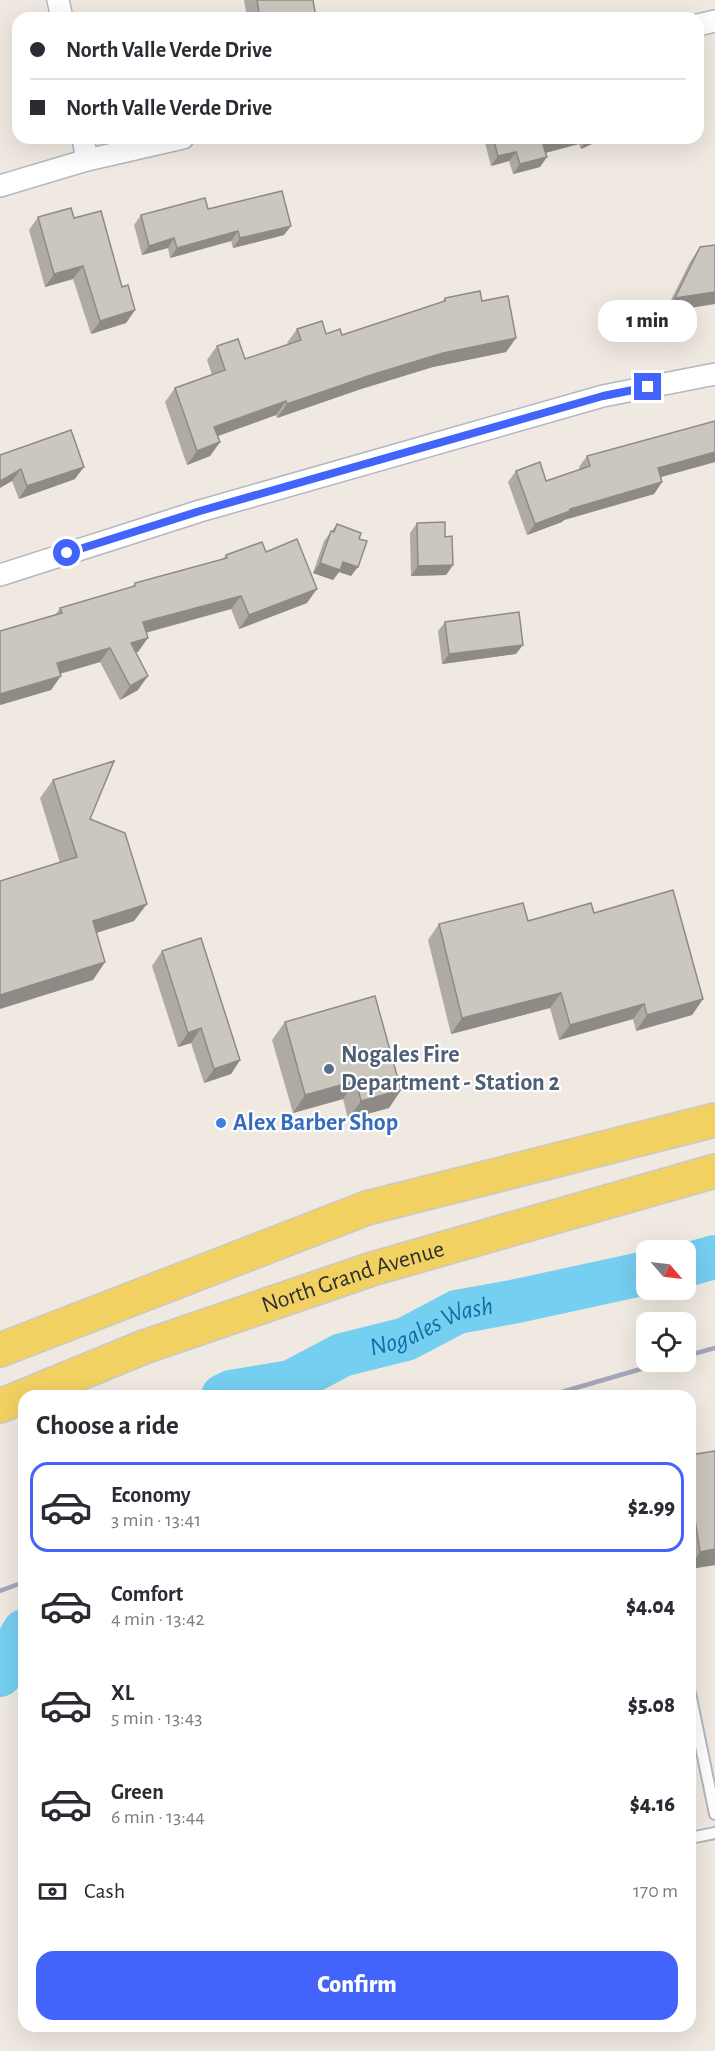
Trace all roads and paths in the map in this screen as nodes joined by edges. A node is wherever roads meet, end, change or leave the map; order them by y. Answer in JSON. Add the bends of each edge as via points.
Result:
{"nodes":[{"id":1,"x":84,"y":144,"type":"edge"},
{"id":2,"x":157,"y":144,"type":"edge"},
{"id":3,"x":87,"y":160,"type":"junction"},
{"id":4,"x":0,"y":186,"type":"edge"},
{"id":5,"x":715,"y":374,"type":"edge"},
{"id":6,"x":0,"y":575,"type":"edge"},
{"id":7,"x":715,"y":1120,"type":"edge"},
{"id":8,"x":715,"y":1171,"type":"edge"},
{"id":9,"x":0,"y":1350,"type":"edge"},
{"id":10,"x":39,"y":1390,"type":"edge"},
{"id":11,"x":18,"y":1399,"type":"edge"},
{"id":12,"x":0,"y":1406,"type":"edge"},
{"id":13,"x":696,"y":1722,"type":"edge"},
{"id":14,"x":715,"y":1814,"type":"edge"},
{"id":15,"x":715,"y":1833,"type":"edge"},
{"id":16,"x":696,"y":1837,"type":"edge"}],
"edges":[{"from":1,"to":3,"type":"street"},
{"from":2,"to":3,"type":"street"},
{"from":3,"to":4,"type":"street"},
{"from":5,"to":6,"type":"street","via":[[603,396],[200,511]]},
{"from":7,"to":9,"type":"main road","via":[[367,1208]]},
{"from":8,"to":10,"type":"main road","name":"North Grand Avenue","via":[[372,1269],[144,1347]]},
{"from":11,"to":12,"type":"main road","name":"North Grand Avenue"},
{"from":13,"to":14,"type":"lane"},
{"from":15,"to":16,"type":"lane"}]}
